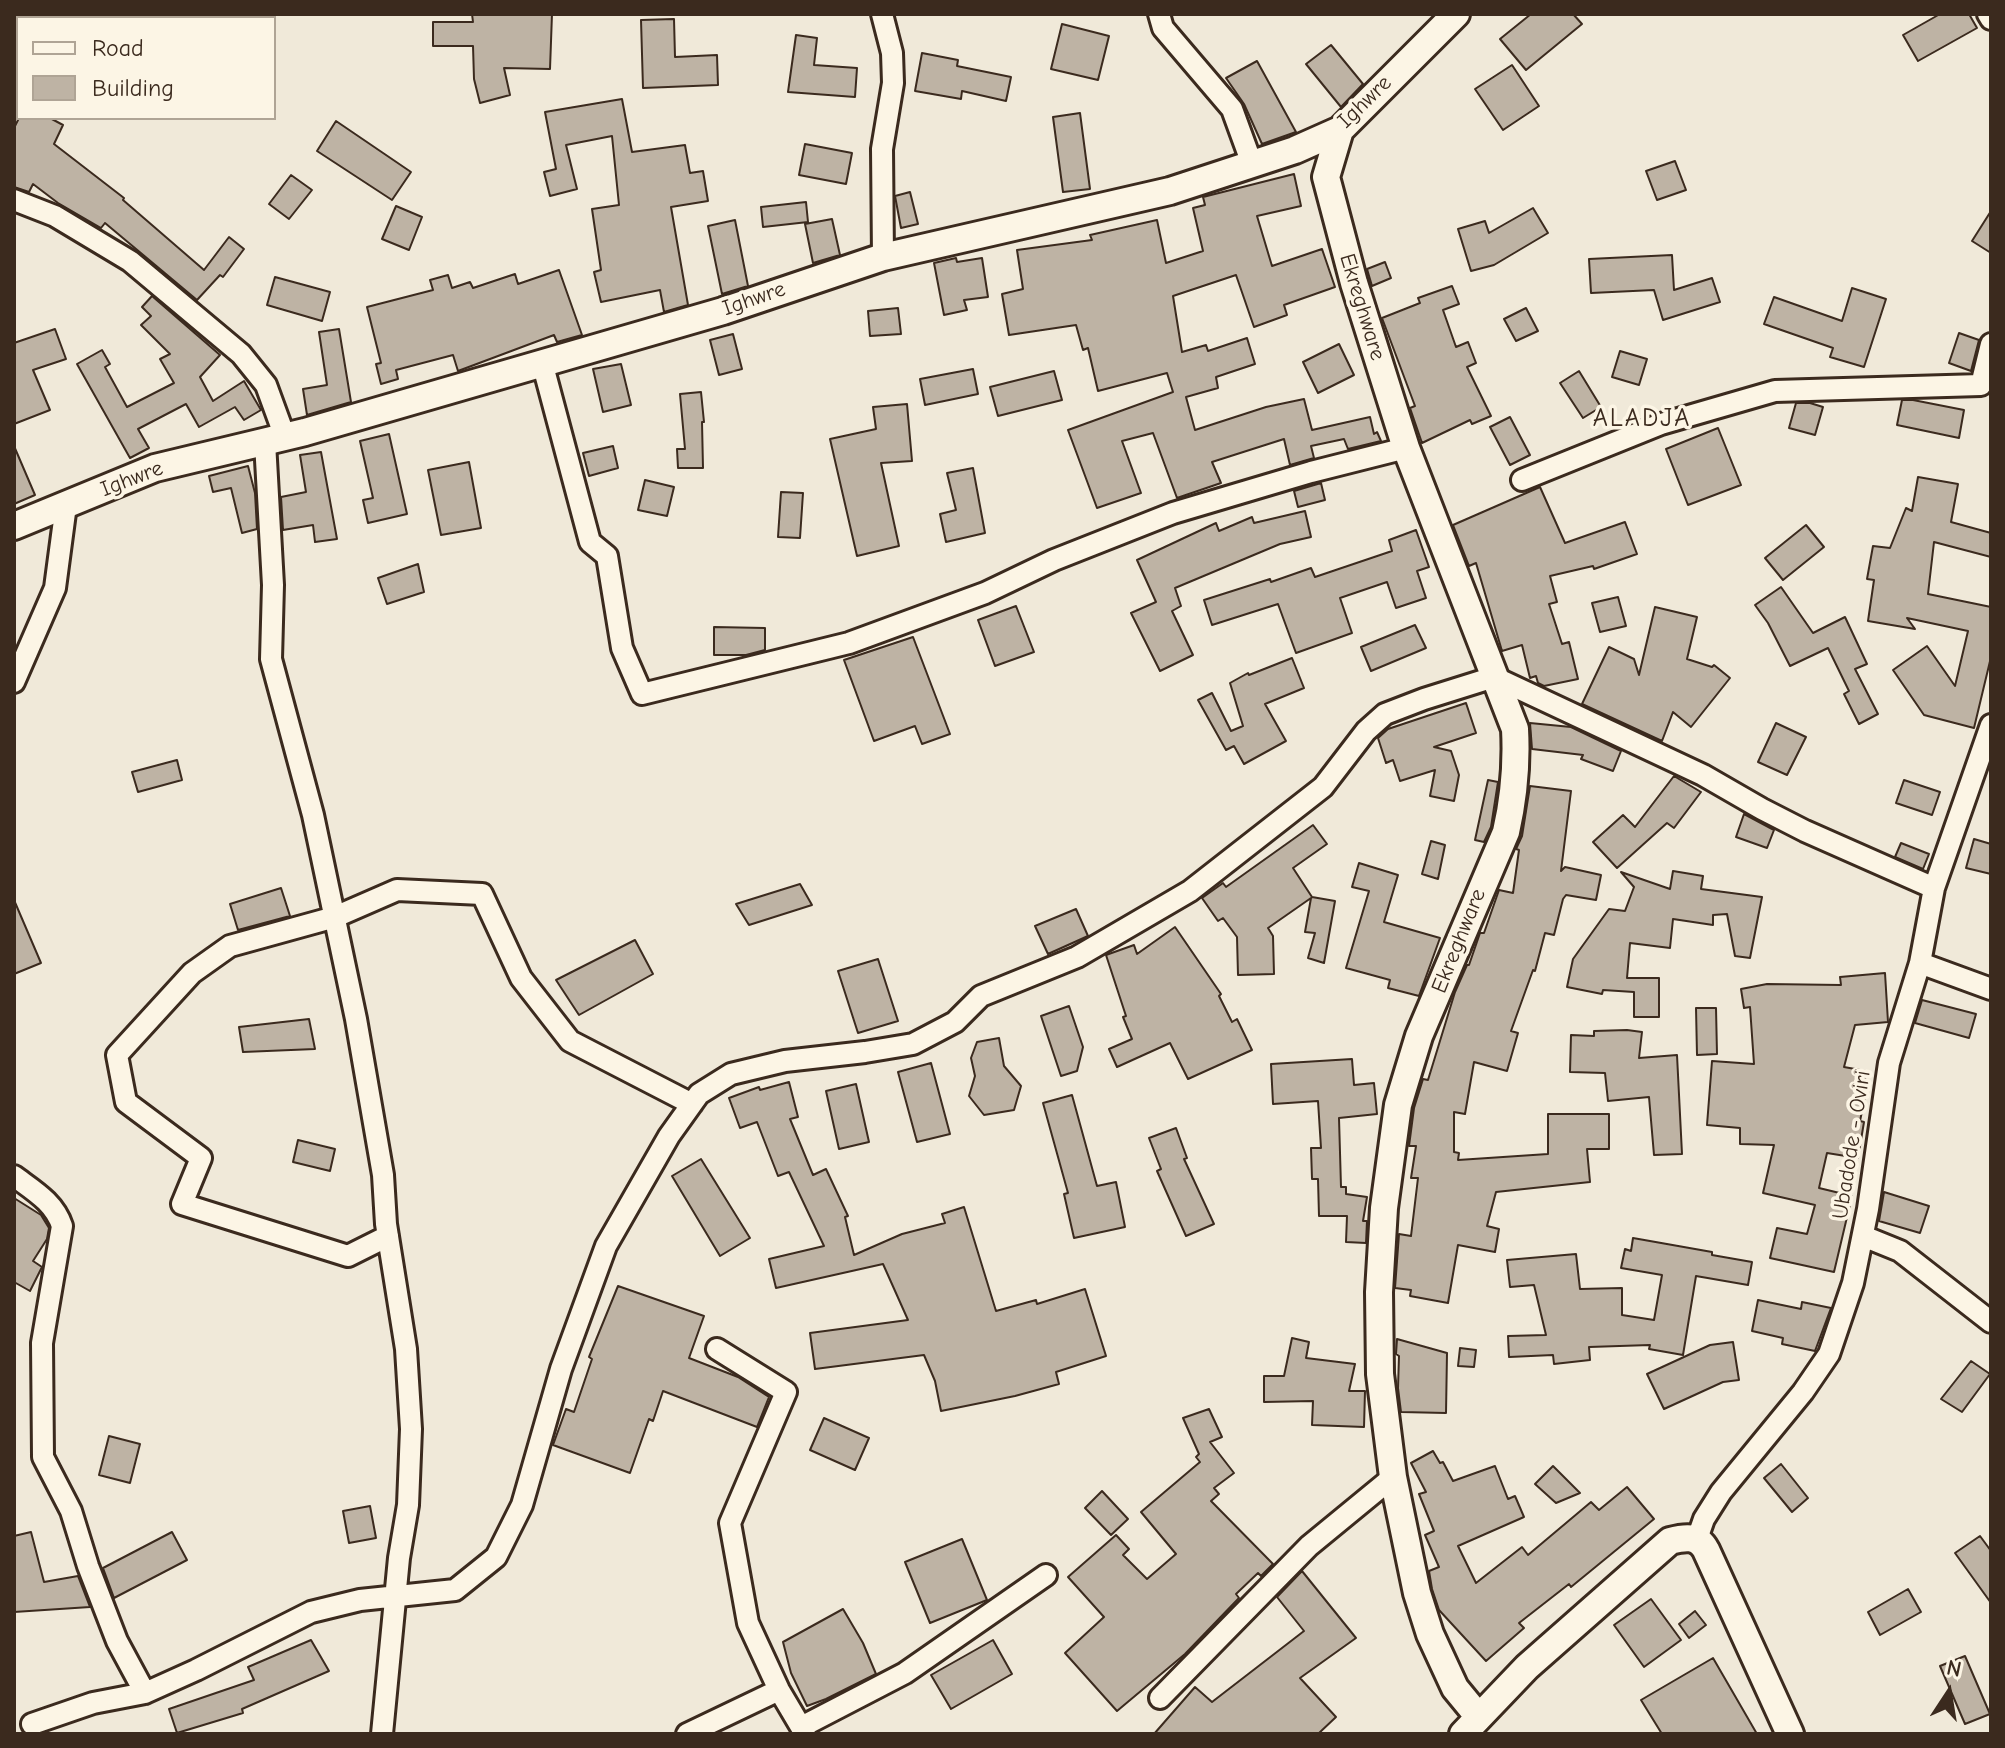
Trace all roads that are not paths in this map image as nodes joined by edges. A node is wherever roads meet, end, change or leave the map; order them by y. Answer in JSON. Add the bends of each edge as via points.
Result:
{"nodes":[{"id":1,"x":882,"y":14,"type":"edge"},
{"id":2,"x":1159,"y":14,"type":"edge"},
{"id":3,"x":1456,"y":14,"type":"edge"},
{"id":4,"x":1340,"y":130,"type":"junction"},
{"id":5,"x":1295,"y":150,"type":"junction"},
{"id":6,"x":1252,"y":164,"type":"junction"},
{"id":7,"x":1326,"y":177,"type":"junction"},
{"id":8,"x":14,"y":200,"type":"edge"},
{"id":9,"x":883,"y":257,"type":"junction"},
{"id":10,"x":1991,"y":344,"type":"edge"},
{"id":11,"x":542,"y":362,"type":"junction"},
{"id":12,"x":275,"y":439,"type":"junction"},
{"id":13,"x":1406,"y":448,"type":"junction"},
{"id":14,"x":1522,"y":480,"type":"dead end"},
{"id":15,"x":66,"y":505,"type":"junction"},
{"id":16,"x":14,"y":526,"type":"edge"},
{"id":17,"x":1494,"y":677,"type":"junction"},
{"id":18,"x":14,"y":682,"type":"edge"},
{"id":19,"x":1991,"y":725,"type":"edge"},
{"id":20,"x":1934,"y":888,"type":"junction"},
{"id":21,"x":335,"y":917,"type":"junction"},
{"id":22,"x":1920,"y":963,"type":"junction"},
{"id":23,"x":1991,"y":989,"type":"edge"},
{"id":24,"x":692,"y":1104,"type":"junction"},
{"id":25,"x":14,"y":1176,"type":"edge"},
{"id":26,"x":388,"y":1236,"type":"junction"},
{"id":27,"x":1863,"y":1236,"type":"junction"},
{"id":28,"x":1991,"y":1322,"type":"edge"},
{"id":29,"x":717,"y":1349,"type":"dead end"},
{"id":30,"x":1393,"y":1477,"type":"junction"},
{"id":31,"x":1697,"y":1539,"type":"junction"},
{"id":32,"x":1046,"y":1575,"type":"dead end"},
{"id":33,"x":397,"y":1596,"type":"junction"},
{"id":34,"x":779,"y":1690,"type":"junction"},
{"id":35,"x":145,"y":1693,"type":"junction"},
{"id":36,"x":1160,"y":1698,"type":"dead end"},
{"id":37,"x":32,"y":1724,"type":"dead end"},
{"id":38,"x":1471,"y":1725,"type":"edge"},
{"id":39,"x":803,"y":1730,"type":"edge"},
{"id":40,"x":382,"y":1734,"type":"edge"},
{"id":41,"x":687,"y":1734,"type":"edge"},
{"id":42,"x":1790,"y":1734,"type":"edge"}],
"edges":[{"from":1,"to":9,"type":"street","via":[[893,83],[882,149]]},
{"from":2,"to":6,"type":"street","via":[[1163,28],[1232,109]]},
{"from":3,"to":4,"type":"street","name":"Ighwre"},
{"from":4,"to":5,"type":"street","name":"Ighwre"},
{"from":4,"to":7,"type":"street"},
{"from":5,"to":6,"type":"street","name":"Ighwre"},
{"from":5,"to":7,"type":"street"},
{"from":6,"to":9,"type":"street","name":"Ighwre","via":[[1170,191]]},
{"from":7,"to":13,"type":"street","name":"Ekreghware"},
{"from":8,"to":12,"type":"street","via":[[55,216],[130,261],[241,354],[266,385]]},
{"from":9,"to":11,"type":"street","name":"Ighwre","via":[[723,311]]},
{"from":10,"to":14,"type":"street","via":[[1981,385],[1775,391],[1661,424]]},
{"from":11,"to":12,"type":"street","name":"Ighwre"},
{"from":11,"to":13,"type":"street","via":[[590,542],[607,556],[622,648],[642,694],[849,643],[985,593],[1173,513]]},
{"from":12,"to":15,"type":"street","name":"Ighwre","via":[[155,468]]},
{"from":12,"to":21,"type":"street","via":[[271,659]]},
{"from":13,"to":17,"type":"street","name":"Ekreghware"},
{"from":15,"to":16,"type":"street","name":"Ighwre"},
{"from":15,"to":18,"type":"street","via":[[55,588]]},
{"from":17,"to":20,"type":"street","via":[[1703,775],[1805,831]]},
{"from":17,"to":24,"type":"street","via":[[1385,714],[1323,787],[1190,891],[1077,957],[981,996],[955,1022],[913,1044],[785,1061],[731,1074]]},
{"from":17,"to":30,"type":"street","name":"Ekreghware","via":[[1515,729],[1513,801],[1506,832],[1419,1036],[1398,1105],[1384,1208],[1380,1374]]},
{"from":19,"to":20,"type":"street","name":"Ubadode - Oviri"},
{"from":20,"to":22,"type":"street","name":"Ubadode - Oviri"},
{"from":21,"to":24,"type":"street","via":[[397,890],[482,894],[521,978],[570,1041]]},
{"from":21,"to":26,"type":"street","via":[[367,1075]]},
{"from":21,"to":26,"type":"street","via":[[230,946],[192,973],[117,1055],[126,1102],[201,1158],[182,1204],[348,1256]]},
{"from":22,"to":23,"type":"street"},
{"from":22,"to":27,"type":"street","name":"Ubadode - Oviri","via":[[1889,1063]]},
{"from":24,"to":33,"type":"street","via":[[606,1246],[561,1369],[522,1505],[496,1557],[455,1590]]},
{"from":25,"to":35,"type":"street","via":[[49,1202],[62,1226],[42,1343],[43,1457],[71,1511],[117,1641]]},
{"from":26,"to":33,"type":"street","via":[[406,1349],[411,1429]]},
{"from":27,"to":28,"type":"street","via":[[1900,1251]]},
{"from":27,"to":31,"type":"street","name":"Ubadode - Oviri","via":[[1829,1354],[1721,1492]]},
{"from":29,"to":34,"type":"street","via":[[786,1392],[730,1523],[748,1623]]},
{"from":30,"to":36,"type":"street","via":[[1309,1546]]},
{"from":30,"to":38,"type":"street","name":"Ekreghware","via":[[1417,1593]]},
{"from":31,"to":38,"type":"street","via":[[1670,1541],[1527,1667]]},
{"from":31,"to":42,"type":"street"},
{"from":32,"to":39,"type":"street","via":[[905,1673]]},
{"from":33,"to":35,"type":"street","via":[[311,1612]]},
{"from":33,"to":40,"type":"street"},
{"from":34,"to":39,"type":"street"},
{"from":34,"to":41,"type":"street"},
{"from":35,"to":37,"type":"street","via":[[93,1703]]}]}
